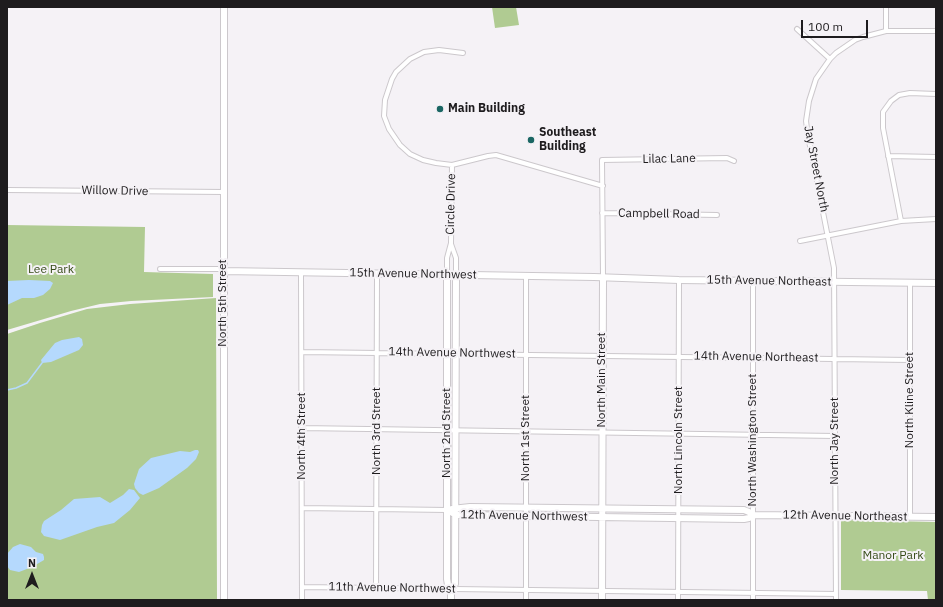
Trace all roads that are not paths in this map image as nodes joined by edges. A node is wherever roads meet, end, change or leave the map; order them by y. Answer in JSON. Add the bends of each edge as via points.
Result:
{"nodes":[{"id":1,"x":224,"y":7,"type":"edge"},
{"id":2,"x":886,"y":7,"type":"edge"},
{"id":3,"x":797,"y":28,"type":"dead end"},
{"id":4,"x":886,"y":31,"type":"junction"},
{"id":5,"x":936,"y":31,"type":"edge"},
{"id":6,"x":463,"y":53,"type":"dead end"},
{"id":7,"x":830,"y":59,"type":"junction"},
{"id":8,"x":936,"y":94,"type":"edge"},
{"id":9,"x":888,"y":156,"type":"junction"},
{"id":10,"x":936,"y":157,"type":"edge"},
{"id":11,"x":602,"y":160,"type":"joint"},
{"id":12,"x":734,"y":161,"type":"dead end"},
{"id":13,"x":452,"y":165,"type":"junction"},
{"id":14,"x":603,"y":186,"type":"junction"},
{"id":15,"x":7,"y":190,"type":"edge"},
{"id":16,"x":224,"y":192,"type":"junction"},
{"id":17,"x":602,"y":213,"type":"junction"},
{"id":18,"x":717,"y":215,"type":"dead end"},
{"id":19,"x":936,"y":219,"type":"edge"},
{"id":20,"x":901,"y":221,"type":"junction"},
{"id":21,"x":829,"y":236,"type":"junction"},
{"id":22,"x":800,"y":241,"type":"dead end"},
{"id":23,"x":451,"y":243,"type":"junction"},
{"id":24,"x":160,"y":269,"type":"dead end"},
{"id":25,"x":223,"y":270,"type":"junction"},
{"id":26,"x":302,"y":273,"type":"junction"},
{"id":27,"x":377,"y":274,"type":"junction"},
{"id":28,"x":447,"y":275,"type":"junction"},
{"id":29,"x":456,"y":275,"type":"junction"},
{"id":30,"x":526,"y":276,"type":"junction"},
{"id":31,"x":603,"y":278,"type":"junction"},
{"id":32,"x":679,"y":280,"type":"junction"},
{"id":33,"x":753,"y":281,"type":"junction"},
{"id":34,"x":835,"y":282,"type":"junction"},
{"id":35,"x":910,"y":283,"type":"junction"},
{"id":36,"x":936,"y":283,"type":"edge"},
{"id":37,"x":302,"y":352,"type":"junction"},
{"id":38,"x":376,"y":352,"type":"junction"},
{"id":39,"x":447,"y":353,"type":"junction"},
{"id":40,"x":455,"y":353,"type":"junction"},
{"id":41,"x":526,"y":354,"type":"junction"},
{"id":42,"x":602,"y":356,"type":"junction"},
{"id":43,"x":678,"y":356,"type":"junction"},
{"id":44,"x":753,"y":357,"type":"junction"},
{"id":45,"x":835,"y":358,"type":"junction"},
{"id":46,"x":910,"y":360,"type":"junction"},
{"id":47,"x":301,"y":428,"type":"junction"},
{"id":48,"x":377,"y":429,"type":"junction"},
{"id":49,"x":447,"y":430,"type":"junction"},
{"id":50,"x":455,"y":430,"type":"junction"},
{"id":51,"x":526,"y":432,"type":"junction"},
{"id":52,"x":602,"y":433,"type":"junction"},
{"id":53,"x":679,"y":434,"type":"junction"},
{"id":54,"x":753,"y":435,"type":"junction"},
{"id":55,"x":835,"y":436,"type":"junction"},
{"id":56,"x":526,"y":507,"type":"junction"},
{"id":57,"x":302,"y":508,"type":"junction"},
{"id":58,"x":602,"y":509,"type":"junction"},
{"id":59,"x":376,"y":510,"type":"junction"},
{"id":60,"x":447,"y":510,"type":"junction"},
{"id":61,"x":678,"y":510,"type":"junction"},
{"id":62,"x":456,"y":511,"type":"junction"},
{"id":63,"x":753,"y":515,"type":"junction"},
{"id":64,"x":526,"y":516,"type":"junction"},
{"id":65,"x":835,"y":516,"type":"junction"},
{"id":66,"x":602,"y":517,"type":"junction"},
{"id":67,"x":910,"y":517,"type":"junction"},
{"id":68,"x":936,"y":517,"type":"edge"},
{"id":69,"x":679,"y":518,"type":"junction"},
{"id":70,"x":302,"y":587,"type":"junction"},
{"id":71,"x":376,"y":588,"type":"junction"},
{"id":72,"x":451,"y":589,"type":"junction"},
{"id":73,"x":526,"y":590,"type":"junction"},
{"id":74,"x":602,"y":591,"type":"junction"},
{"id":75,"x":678,"y":592,"type":"junction"},
{"id":76,"x":753,"y":593,"type":"junction"},
{"id":77,"x":836,"y":594,"type":"junction"},
{"id":78,"x":224,"y":600,"type":"edge"},
{"id":79,"x":302,"y":600,"type":"edge"},
{"id":80,"x":451,"y":600,"type":"edge"},
{"id":81,"x":526,"y":600,"type":"edge"},
{"id":82,"x":602,"y":600,"type":"edge"},
{"id":83,"x":678,"y":600,"type":"edge"},
{"id":84,"x":753,"y":600,"type":"edge"},
{"id":85,"x":836,"y":600,"type":"edge"}],
"edges":[{"from":1,"to":16,"type":"street","name":"North 5th Street"},
{"from":2,"to":4,"type":"street"},
{"from":3,"to":7,"type":"street"},
{"from":4,"to":5,"type":"street","name":"Jay Street North"},
{"from":4,"to":7,"type":"street","name":"Jay Street North","via":[[863,36]]},
{"from":6,"to":13,"type":"street","name":"Circle Drive","via":[[432,50],[410,59],[396,72],[384,108],[389,130],[410,154],[423,160]]},
{"from":7,"to":21,"type":"street","name":"Jay Street North","via":[[814,86],[806,121]]},
{"from":8,"to":9,"type":"street","via":[[899,95],[885,108],[882,116]]},
{"from":9,"to":10,"type":"street"},
{"from":9,"to":20,"type":"street"},
{"from":11,"to":12,"type":"street","name":"Lilac Lane","via":[[727,158]]},
{"from":11,"to":14,"type":"street","name":"North Main Street"},
{"from":13,"to":14,"type":"street","name":"Circle Drive","via":[[496,155]]},
{"from":13,"to":23,"type":"street","name":"Circle Drive"},
{"from":14,"to":17,"type":"street","name":"North Main Street"},
{"from":15,"to":16,"type":"street","name":"Willow Drive"},
{"from":16,"to":25,"type":"street","name":"North 5th Street"},
{"from":17,"to":18,"type":"street","name":"Campbell Road"},
{"from":17,"to":31,"type":"street","name":"North Main Street"},
{"from":19,"to":20,"type":"street"},
{"from":20,"to":21,"type":"street"},
{"from":21,"to":22,"type":"street"},
{"from":21,"to":34,"type":"street","name":"Jay Street North"},
{"from":23,"to":28,"type":"street","name":"Circle Drive","via":[[446,258]]},
{"from":23,"to":29,"type":"street","name":"Circle Drive","via":[[456,258]]},
{"from":24,"to":25,"type":"street","name":"15th Avenue Northwest"},
{"from":25,"to":26,"type":"street","name":"15th Avenue Northwest"},
{"from":25,"to":78,"type":"street","name":"North 5th Street"},
{"from":26,"to":27,"type":"street","name":"15th Avenue Northwest"},
{"from":26,"to":37,"type":"street","name":"North 4th Street"},
{"from":27,"to":28,"type":"street","name":"15th Avenue Northwest"},
{"from":27,"to":38,"type":"street","name":"North 3rd Street"},
{"from":28,"to":29,"type":"street","name":"15th Avenue Northwest"},
{"from":28,"to":39,"type":"street","name":"North 2nd Street"},
{"from":29,"to":30,"type":"street","name":"15th Avenue Northwest"},
{"from":29,"to":40,"type":"street","name":"North 2nd Street"},
{"from":30,"to":31,"type":"street","name":"15th Avenue Northwest"},
{"from":30,"to":41,"type":"street","name":"North 1st Street"},
{"from":31,"to":32,"type":"street","name":"15th Avenue Northeast"},
{"from":31,"to":42,"type":"street","name":"North Main Street"},
{"from":32,"to":33,"type":"street","name":"15th Avenue Northeast"},
{"from":32,"to":43,"type":"street","name":"North Lincoln Street"},
{"from":33,"to":34,"type":"street","name":"15th Avenue Northeast"},
{"from":33,"to":44,"type":"street","name":"North Washington Street"},
{"from":34,"to":35,"type":"street","name":"15th Avenue Northeast"},
{"from":34,"to":45,"type":"street","name":"North Jay Street"},
{"from":35,"to":36,"type":"street","name":"15th Avenue Northeast"},
{"from":35,"to":46,"type":"street","name":"North Kline Street"},
{"from":37,"to":38,"type":"street","name":"14th Avenue Northwest"},
{"from":37,"to":47,"type":"street","name":"North 4th Street"},
{"from":38,"to":39,"type":"street","name":"14th Avenue Northwest"},
{"from":38,"to":48,"type":"street","name":"North 3rd Street"},
{"from":39,"to":40,"type":"street","name":"14th Avenue Northwest"},
{"from":39,"to":49,"type":"street","name":"North 2nd Street"},
{"from":40,"to":41,"type":"street","name":"14th Avenue Northwest"},
{"from":40,"to":50,"type":"street","name":"North 2nd Street"},
{"from":41,"to":42,"type":"street","name":"14th Avenue Northwest"},
{"from":41,"to":51,"type":"street","name":"North 1st Street"},
{"from":42,"to":43,"type":"street","name":"14th Avenue Northeast"},
{"from":42,"to":52,"type":"street","name":"North Main Street"},
{"from":43,"to":44,"type":"street","name":"14th Avenue Northeast"},
{"from":43,"to":53,"type":"street","name":"North Lincoln Street"},
{"from":44,"to":45,"type":"street","name":"14th Avenue Northeast"},
{"from":44,"to":54,"type":"street","name":"North Washington Street"},
{"from":45,"to":46,"type":"street","name":"14th Avenue Northeast"},
{"from":45,"to":55,"type":"street","name":"North Jay Street"},
{"from":46,"to":67,"type":"street","name":"North Kline Street"},
{"from":47,"to":48,"type":"street"},
{"from":47,"to":57,"type":"street","name":"North 4th Street"},
{"from":48,"to":49,"type":"street"},
{"from":48,"to":59,"type":"street","name":"North 3rd Street"},
{"from":49,"to":50,"type":"street"},
{"from":49,"to":60,"type":"street","name":"North 2nd Street"},
{"from":50,"to":51,"type":"street"},
{"from":50,"to":62,"type":"street","name":"North 2nd Street"},
{"from":51,"to":52,"type":"street"},
{"from":51,"to":56,"type":"street","name":"North 1st Street"},
{"from":52,"to":53,"type":"street"},
{"from":52,"to":58,"type":"street","name":"North Main Street"},
{"from":53,"to":54,"type":"street"},
{"from":53,"to":61,"type":"street","name":"North Lincoln Street"},
{"from":54,"to":55,"type":"street"},
{"from":54,"to":63,"type":"street","name":"North Washington Street"},
{"from":55,"to":65,"type":"street","name":"North Jay Street"},
{"from":56,"to":58,"type":"street","name":"12th Avenue Northwest"},
{"from":56,"to":62,"type":"street","name":"12th Avenue Northwest","via":[[470,507]]},
{"from":56,"to":64,"type":"street","name":"North 1st Street"},
{"from":57,"to":59,"type":"street","name":"12th Avenue Northwest"},
{"from":57,"to":70,"type":"street","name":"North 4th Street"},
{"from":58,"to":61,"type":"street","name":"12th Avenue Northeast"},
{"from":58,"to":66,"type":"street","name":"North Main Street"},
{"from":59,"to":60,"type":"street","name":"12th Avenue Northwest"},
{"from":59,"to":71,"type":"street","name":"North 3rd Street"},
{"from":60,"to":62,"type":"street","name":"12th Avenue Northwest"},
{"from":60,"to":72,"type":"street","name":"North 2nd Street","via":[[447,579]]},
{"from":61,"to":63,"type":"street","name":"12th Avenue Northeast","via":[[744,510]]},
{"from":61,"to":69,"type":"street","name":"North Lincoln Street"},
{"from":62,"to":64,"type":"street","name":"12th Avenue Northwest"},
{"from":62,"to":72,"type":"street","name":"North 2nd Street","via":[[455,584]]},
{"from":63,"to":65,"type":"street","name":"12th Avenue Northeast"},
{"from":63,"to":69,"type":"street","name":"12th Avenue Northeast","via":[[744,519]]},
{"from":63,"to":76,"type":"street","name":"North Washington Street"},
{"from":64,"to":66,"type":"street","name":"12th Avenue Northwest"},
{"from":64,"to":73,"type":"street","name":"North 1st Street"},
{"from":65,"to":67,"type":"street","name":"12th Avenue Northeast"},
{"from":65,"to":77,"type":"street","name":"North Jay Street"},
{"from":66,"to":69,"type":"street","name":"12th Avenue Northeast"},
{"from":66,"to":74,"type":"street","name":"North Main Street"},
{"from":67,"to":68,"type":"street","name":"12th Avenue Northeast"},
{"from":69,"to":75,"type":"street","name":"North Lincoln Street"},
{"from":70,"to":71,"type":"street","name":"11th Avenue Northwest"},
{"from":70,"to":79,"type":"street","name":"North 4th Street"},
{"from":71,"to":72,"type":"street","name":"11th Avenue Northwest"},
{"from":72,"to":73,"type":"street","name":"11th Avenue Northwest"},
{"from":72,"to":80,"type":"street","name":"North 2nd Street"},
{"from":73,"to":74,"type":"street","name":"11th Avenue Northwest"},
{"from":73,"to":81,"type":"street","name":"North 1st Street"},
{"from":74,"to":75,"type":"street","name":"11th Avenue Northwest"},
{"from":74,"to":82,"type":"street","name":"North Main Street"},
{"from":75,"to":76,"type":"street","name":"11th Avenue Northwest"},
{"from":75,"to":83,"type":"street","name":"North Lincoln Street"},
{"from":76,"to":77,"type":"street","name":"11th Avenue Northwest"},
{"from":76,"to":84,"type":"street","name":"North Washington Street"},
{"from":77,"to":85,"type":"street","name":"North Jay Street"}]}
